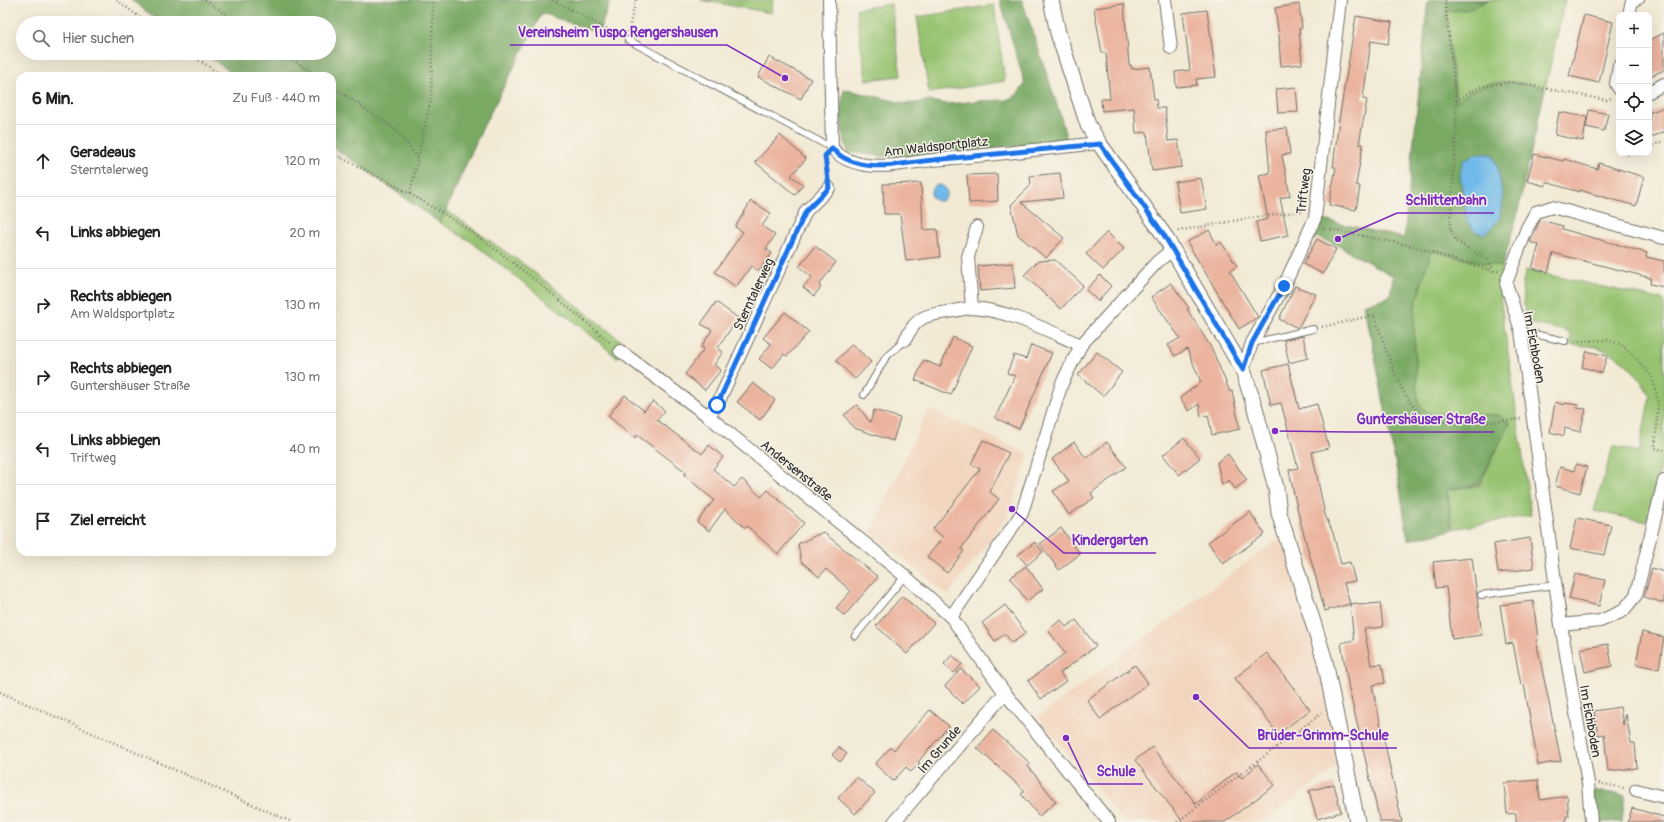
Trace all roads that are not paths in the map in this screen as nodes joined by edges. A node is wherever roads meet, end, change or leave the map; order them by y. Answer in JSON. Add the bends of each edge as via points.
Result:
{"nodes":[{"id":1,"x":829,"y":0,"type":"edge"},
{"id":2,"x":1051,"y":0,"type":"edge"},
{"id":3,"x":1165,"y":0,"type":"edge"},
{"id":4,"x":1340,"y":0,"type":"edge"},
{"id":5,"x":628,"y":40,"type":"road end"},
{"id":6,"x":1171,"y":48,"type":"dead end"},
{"id":7,"x":1664,"y":84,"type":"edge"},
{"id":8,"x":1652,"y":90,"type":"edge"},
{"id":9,"x":1100,"y":144,"type":"junction"},
{"id":10,"x":832,"y":148,"type":"junction"},
{"id":11,"x":829,"y":188,"type":"road end"},
{"id":12,"x":977,"y":227,"type":"dead end"},
{"id":13,"x":1664,"y":238,"type":"edge"},
{"id":14,"x":1172,"y":250,"type":"junction"},
{"id":15,"x":972,"y":308,"type":"junction"},
{"id":16,"x":1313,"y":329,"type":"road end"},
{"id":17,"x":1521,"y":331,"type":"junction"},
{"id":18,"x":905,"y":340,"type":"joint"},
{"id":19,"x":1565,"y":341,"type":"road end"},
{"id":20,"x":1252,"y":343,"type":"junction"},
{"id":21,"x":1081,"y":345,"type":"junction"},
{"id":22,"x":620,"y":351,"type":"road end"},
{"id":23,"x":1243,"y":370,"type":"junction"},
{"id":24,"x":864,"y":395,"type":"dead end"},
{"id":25,"x":708,"y":416,"type":"junction"},
{"id":26,"x":1664,"y":481,"type":"edge"},
{"id":27,"x":905,"y":576,"type":"junction"},
{"id":28,"x":1555,"y":585,"type":"junction"},
{"id":29,"x":1481,"y":595,"type":"dead end"},
{"id":30,"x":951,"y":617,"type":"junction"},
{"id":31,"x":1561,"y":625,"type":"junction"},
{"id":32,"x":855,"y":636,"type":"dead end"},
{"id":33,"x":1005,"y":694,"type":"junction"},
{"id":34,"x":1636,"y":790,"type":"road end"},
{"id":35,"x":1664,"y":797,"type":"edge"},
{"id":36,"x":894,"y":822,"type":"edge"},
{"id":37,"x":1109,"y":822,"type":"edge"},
{"id":38,"x":1356,"y":822,"type":"edge"},
{"id":39,"x":1591,"y":822,"type":"edge"}],
"edges":[{"from":1,"to":10,"type":"street"},
{"from":2,"to":9,"type":"street","via":[[1058,33],[1088,124]]},
{"from":3,"to":6,"type":"street"},
{"from":4,"to":20,"type":"street","name":"Triftweg","via":[[1312,226],[1284,286]]},
{"from":5,"to":10,"type":"lane"},
{"from":7,"to":8,"type":"street"},
{"from":9,"to":10,"type":"street","name":"Am Waldsportplatz","via":[[890,166],[866,165],[848,160]]},
{"from":9,"to":14,"type":"street"},
{"from":11,"to":25,"type":"street","name":"Sterntalerweg","via":[[806,211],[717,405]]},
{"from":12,"to":15,"type":"street","via":[[968,257]]},
{"from":13,"to":17,"type":"street","name":"Im Eichboden","via":[[1552,207],[1536,212],[1506,283]]},
{"from":14,"to":21,"type":"street","via":[[1157,262]]},
{"from":14,"to":23,"type":"street"},
{"from":15,"to":18,"type":"street","via":[[936,313],[922,318],[911,326]]},
{"from":15,"to":21,"type":"street","via":[[1019,318]]},
{"from":16,"to":20,"type":"lane"},
{"from":17,"to":19,"type":"lane"},
{"from":17,"to":28,"type":"street","name":"Im Eichboden"},
{"from":18,"to":24,"type":"lane","via":[[886,357]]},
{"from":20,"to":23,"type":"street","name":"Triftweg"},
{"from":21,"to":30,"type":"street","via":[[1062,383],[1022,513]]},
{"from":22,"to":25,"type":"street","name":"Andersenstraße"},
{"from":23,"to":38,"type":"street","via":[[1276,488],[1279,513],[1325,661]]},
{"from":25,"to":27,"type":"street","name":"Andersenstraße"},
{"from":26,"to":31,"type":"street","via":[[1636,595],[1622,611],[1600,621]]},
{"from":27,"to":30,"type":"street","name":"Andersenstraße"},
{"from":27,"to":32,"type":"lane"},
{"from":28,"to":29,"type":"lane"},
{"from":28,"to":31,"type":"street","name":"Im Eichboden"},
{"from":30,"to":33,"type":"street","name":"Andersenstraße"},
{"from":31,"to":39,"type":"street","name":"Im Eichboden","via":[[1588,783]]},
{"from":33,"to":36,"type":"street","name":"Im Grunde"},
{"from":33,"to":37,"type":"street","name":"Andersenstraße"},
{"from":34,"to":35,"type":"street"}]}
